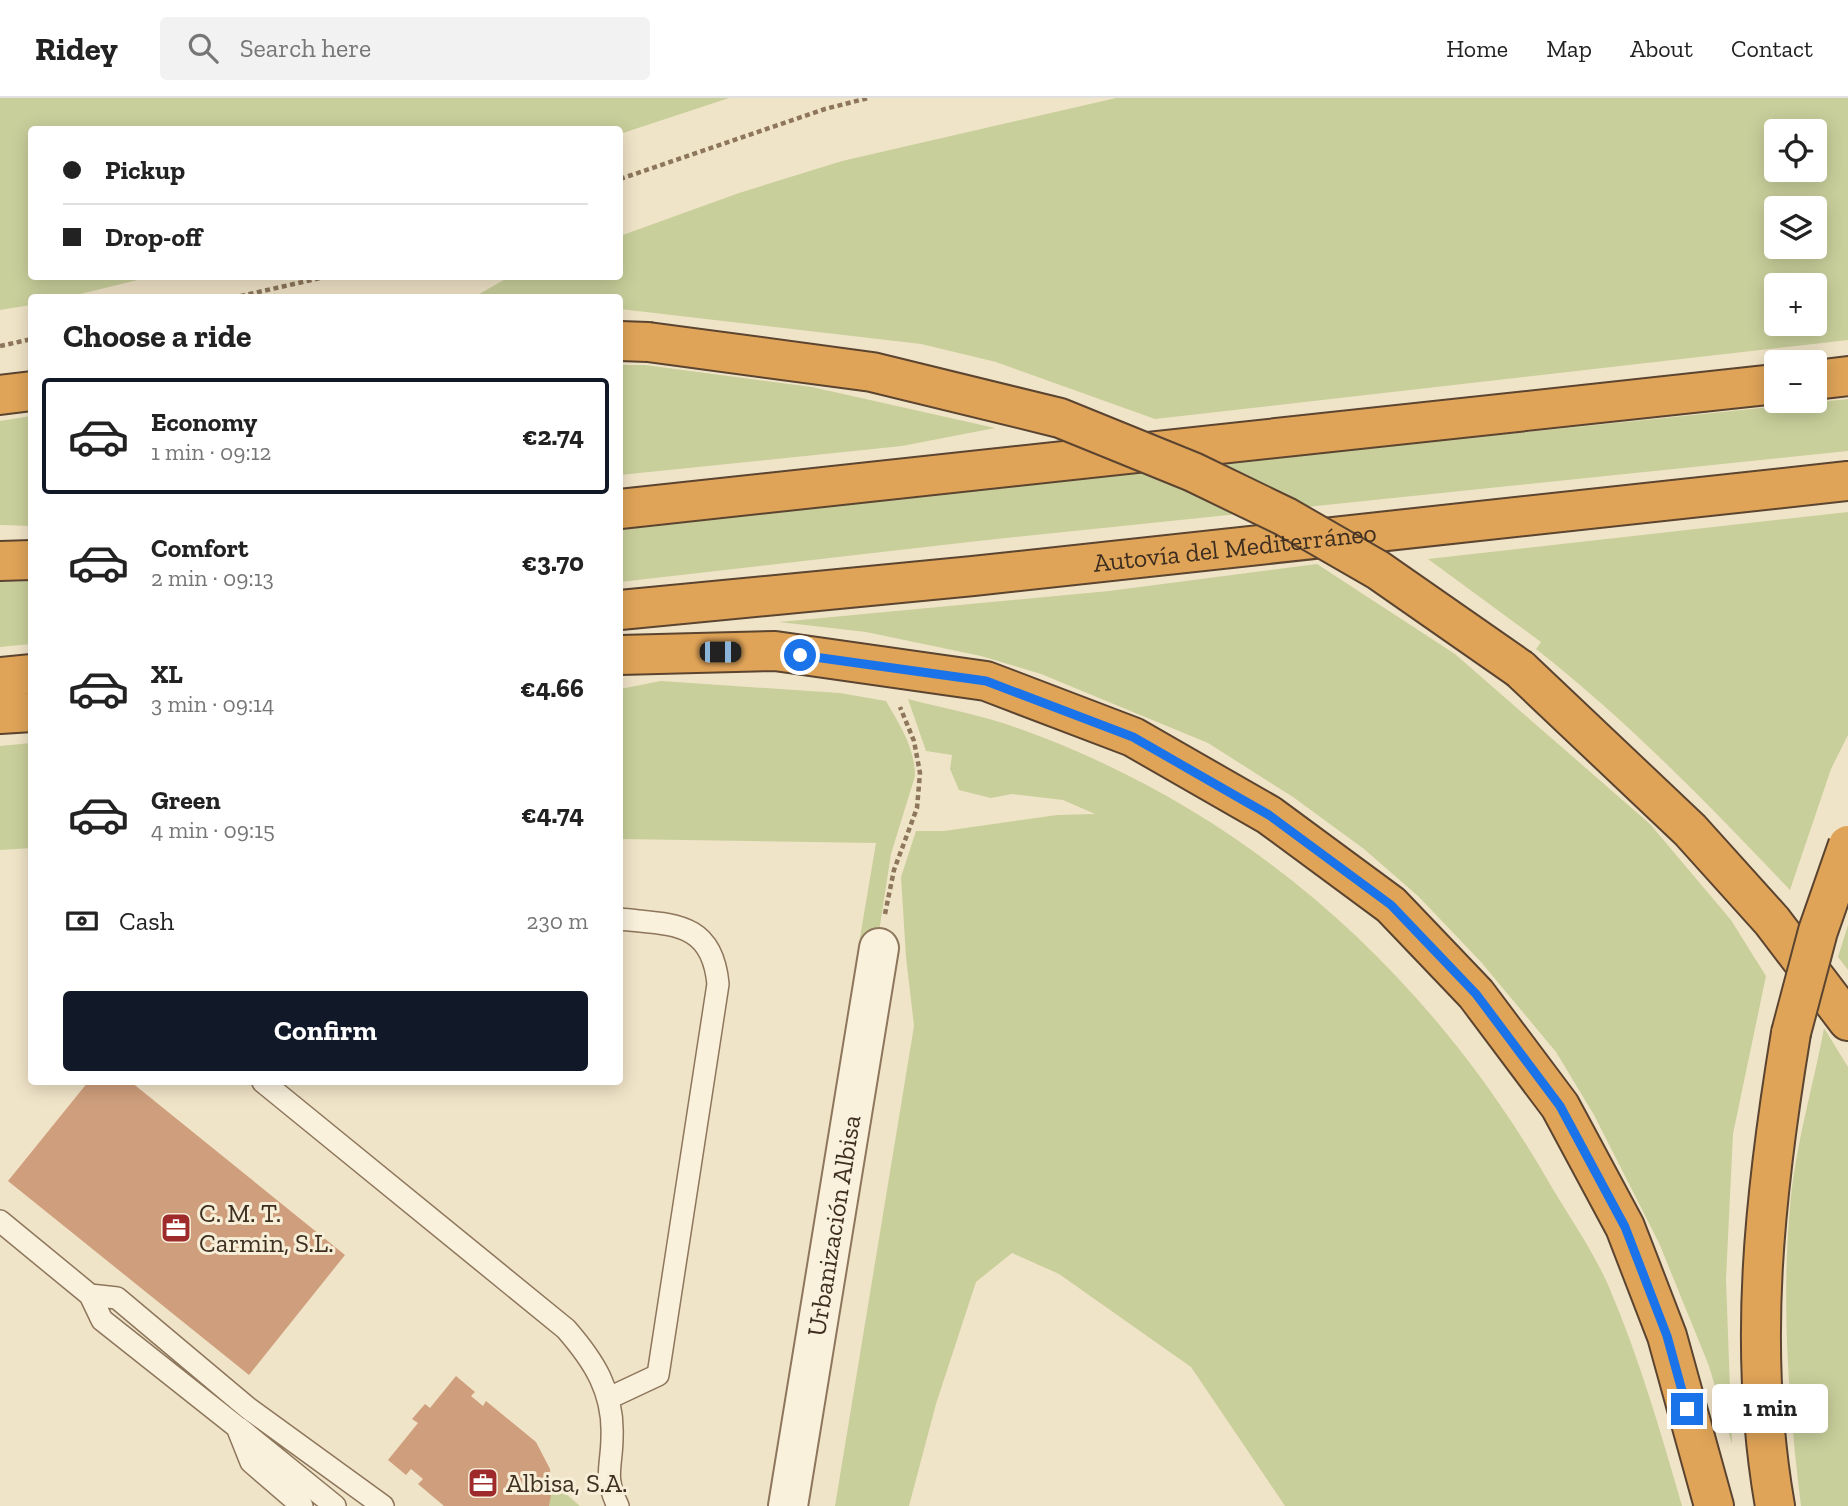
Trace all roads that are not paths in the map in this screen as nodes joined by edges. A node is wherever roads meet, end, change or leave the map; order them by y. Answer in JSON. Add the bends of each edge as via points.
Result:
{"nodes":[{"id":1,"x":634,"y":341,"type":"edge"},
{"id":2,"x":1848,"y":376,"type":"edge"},
{"id":3,"x":1827,"y":379,"type":"edge"},
{"id":4,"x":1764,"y":385,"type":"edge"},
{"id":5,"x":28,"y":392,"type":"edge"},
{"id":6,"x":0,"y":395,"type":"edge"},
{"id":7,"x":1848,"y":481,"type":"edge"},
{"id":8,"x":623,"y":509,"type":"edge"},
{"id":9,"x":28,"y":560,"type":"edge"},
{"id":10,"x":0,"y":561,"type":"edge"},
{"id":11,"x":623,"y":610,"type":"edge"},
{"id":12,"x":623,"y":655,"type":"edge"},
{"id":13,"x":28,"y":674,"type":"edge"},
{"id":14,"x":0,"y":677,"type":"edge"},
{"id":15,"x":28,"y":712,"type":"edge"},
{"id":16,"x":0,"y":714,"type":"edge"},
{"id":17,"x":1848,"y":845,"type":"edge"},
{"id":18,"x":623,"y":919,"type":"edge"},
{"id":19,"x":879,"y":948,"type":"road end"},
{"id":20,"x":1848,"y":1021,"type":"edge"},
{"id":21,"x":267,"y":1085,"type":"edge"},
{"id":22,"x":0,"y":1221,"type":"edge"},
{"id":23,"x":90,"y":1295,"type":"junction"},
{"id":24,"x":610,"y":1398,"type":"junction"},
{"id":25,"x":237,"y":1427,"type":"junction"},
{"id":26,"x":302,"y":1506,"type":"edge"},
{"id":27,"x":335,"y":1506,"type":"edge"},
{"id":28,"x":383,"y":1506,"type":"edge"},
{"id":29,"x":618,"y":1506,"type":"edge"},
{"id":30,"x":788,"y":1506,"type":"edge"},
{"id":31,"x":1714,"y":1506,"type":"edge"},
{"id":32,"x":1775,"y":1506,"type":"edge"}],
"edges":[{"from":1,"to":20,"type":"highway","bridge":true,"via":[[872,372],[1060,418],[1193,472],[1286,517],[1378,570],[1520,669],[1690,830],[1772,920]]},
{"from":2,"to":3,"type":"highway"},
{"from":4,"to":8,"type":"highway"},
{"from":5,"to":6,"type":"highway"},
{"from":7,"to":11,"type":"highway","name":"Autovía del Mediterráneo"},
{"from":9,"to":10,"type":"highway"},
{"from":12,"to":31,"type":"highway","via":[[775,651],[986,681],[1133,737],[1269,815],[1391,905],[1476,994],[1560,1106],[1625,1227],[1667,1336]]},
{"from":13,"to":14,"type":"highway"},
{"from":15,"to":16,"type":"highway"},
{"from":17,"to":32,"type":"highway","bridge":true,"via":[[1818,931],[1791,1033],[1771,1160],[1761,1273],[1759,1374]]},
{"from":18,"to":24,"type":"lane","via":[[684,926],[699,936],[710,950],[718,984],[658,1375]]},
{"from":19,"to":30,"type":"street","name":"Urbanización Albisa"},
{"from":21,"to":24,"type":"lane","via":[[566,1329],[593,1360]]},
{"from":22,"to":23,"type":"lane"},
{"from":23,"to":25,"type":"lane","via":[[102,1320]]},
{"from":23,"to":28,"type":"lane","via":[[117,1297],[248,1408]]},
{"from":24,"to":29,"type":"lane","via":[[612,1438],[607,1465]]},
{"from":25,"to":26,"type":"lane","via":[[251,1462]]},
{"from":25,"to":27,"type":"lane"}]}
